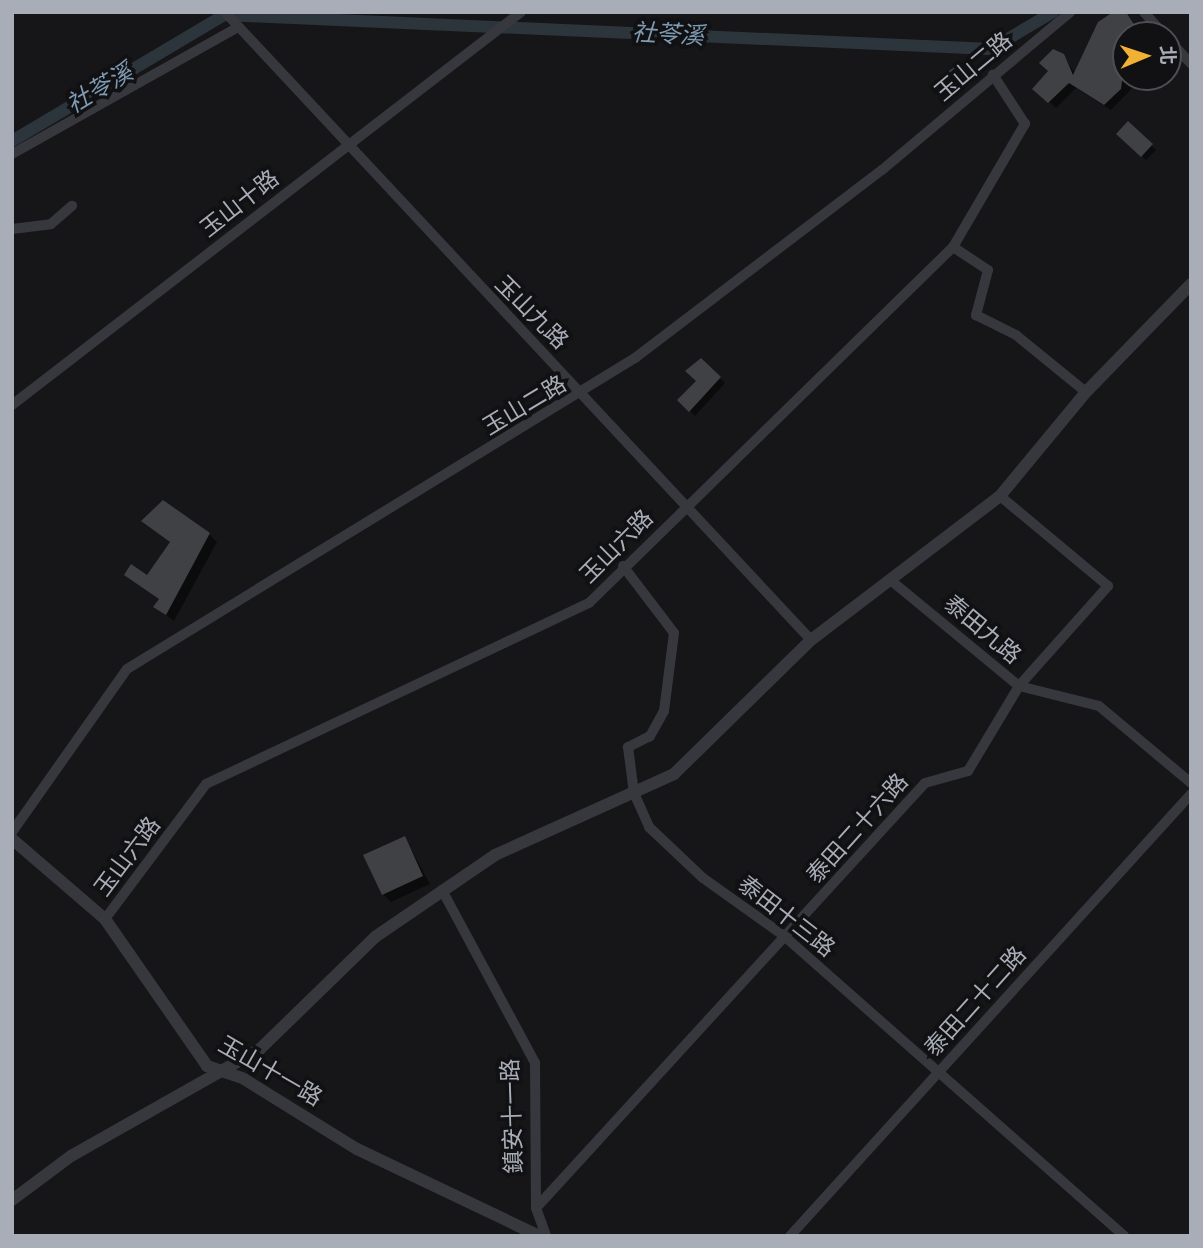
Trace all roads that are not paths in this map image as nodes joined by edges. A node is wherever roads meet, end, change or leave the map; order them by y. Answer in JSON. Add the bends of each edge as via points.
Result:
{"nodes":[{"id":1,"x":225,"y":12,"type":"edge"},
{"id":2,"x":1070,"y":12,"type":"edge"},
{"id":3,"x":519,"y":14,"type":"edge"},
{"id":4,"x":238,"y":27,"type":"junction"},
{"id":5,"x":993,"y":75,"type":"junction"},
{"id":6,"x":347,"y":146,"type":"junction"},
{"id":7,"x":12,"y":154,"type":"edge"},
{"id":8,"x":72,"y":206,"type":"dead end"},
{"id":9,"x":12,"y":229,"type":"edge"},
{"id":10,"x":953,"y":247,"type":"junction"},
{"id":11,"x":1191,"y":284,"type":"edge"},
{"id":12,"x":1086,"y":392,"type":"junction"},
{"id":13,"x":583,"y":393,"type":"junction"},
{"id":14,"x":12,"y":405,"type":"edge"},
{"id":15,"x":1000,"y":496,"type":"junction"},
{"id":16,"x":686,"y":505,"type":"junction"},
{"id":17,"x":623,"y":566,"type":"junction"},
{"id":18,"x":894,"y":583,"type":"junction"},
{"id":19,"x":811,"y":640,"type":"junction"},
{"id":20,"x":1019,"y":686,"type":"junction"},
{"id":21,"x":1191,"y":783,"type":"edge"},
{"id":22,"x":634,"y":793,"type":"junction"},
{"id":23,"x":1191,"y":794,"type":"edge"},
{"id":24,"x":12,"y":832,"type":"edge"},
{"id":25,"x":12,"y":839,"type":"edge"},
{"id":26,"x":442,"y":890,"type":"junction"},
{"id":27,"x":105,"y":919,"type":"junction"},
{"id":28,"x":783,"y":935,"type":"junction"},
{"id":29,"x":939,"y":1072,"type":"junction"},
{"id":30,"x":221,"y":1074,"type":"junction"},
{"id":31,"x":12,"y":1200,"type":"edge"},
{"id":32,"x":536,"y":1208,"type":"junction"},
{"id":33,"x":539,"y":1236,"type":"edge"},
{"id":34,"x":546,"y":1236,"type":"edge"},
{"id":35,"x":790,"y":1236,"type":"edge"},
{"id":36,"x":1124,"y":1236,"type":"edge"}],
"edges":[{"from":1,"to":4,"type":"street","name":"玉山九路"},
{"from":2,"to":5,"type":"street","name":"玉山二路"},
{"from":3,"to":6,"type":"street","name":"玉山十路"},
{"from":4,"to":6,"type":"street","name":"玉山九路"},
{"from":4,"to":7,"type":"street"},
{"from":5,"to":10,"type":"street","name":"玉山六路","via":[[1025,124]]},
{"from":5,"to":13,"type":"street","name":"玉山二路","via":[[883,170]]},
{"from":6,"to":13,"type":"street","name":"玉山九路"},
{"from":6,"to":14,"type":"street","name":"玉山十路"},
{"from":8,"to":9,"type":"street","via":[[51,224]]},
{"from":10,"to":12,"type":"street","via":[[988,270],[976,315],[1016,335]]},
{"from":10,"to":16,"type":"street","name":"玉山六路"},
{"from":11,"to":12,"type":"street"},
{"from":12,"to":15,"type":"street"},
{"from":13,"to":16,"type":"street","name":"玉山九路"},
{"from":13,"to":24,"type":"street","name":"玉山二路","via":[[127,669]]},
{"from":15,"to":18,"type":"street"},
{"from":15,"to":20,"type":"street","name":"泰田二十六路","via":[[1108,586]]},
{"from":16,"to":17,"type":"street","name":"玉山六路"},
{"from":16,"to":19,"type":"street","name":"玉山九路"},
{"from":17,"to":22,"type":"street","name":"泰田十三路","via":[[674,634],[664,711],[650,736],[628,747]]},
{"from":17,"to":27,"type":"street","name":"玉山六路","via":[[589,603],[206,784]]},
{"from":18,"to":19,"type":"street"},
{"from":18,"to":20,"type":"street","name":"泰田九路"},
{"from":19,"to":22,"type":"street","via":[[674,774]]},
{"from":20,"to":21,"type":"street","name":"泰田九路","via":[[1099,706]]},
{"from":20,"to":28,"type":"street","name":"泰田二十六路","via":[[968,771],[925,783]]},
{"from":22,"to":26,"type":"street","via":[[530,835]]},
{"from":22,"to":28,"type":"street","name":"泰田十三路","via":[[649,827],[694,869]]},
{"from":23,"to":29,"type":"street","name":"泰田二十二路"},
{"from":25,"to":27,"type":"street","name":"玉山十一路"},
{"from":26,"to":30,"type":"street","via":[[375,936],[290,1026]]},
{"from":26,"to":32,"type":"street","name":"鎮安十一路","via":[[535,1063]]},
{"from":27,"to":30,"type":"street","name":"玉山十一路","via":[[194,1049]]},
{"from":28,"to":29,"type":"street","name":"泰田十三路"},
{"from":28,"to":32,"type":"street","name":"泰田二十六路"},
{"from":29,"to":35,"type":"street","name":"泰田二十二路"},
{"from":29,"to":36,"type":"street","name":"泰田十三路"},
{"from":30,"to":31,"type":"street","via":[[71,1156]]},
{"from":30,"to":33,"type":"street","name":"玉山十一路","via":[[244,1079],[357,1149]]},
{"from":32,"to":34,"type":"street","name":"鎮安十一路"}]}
